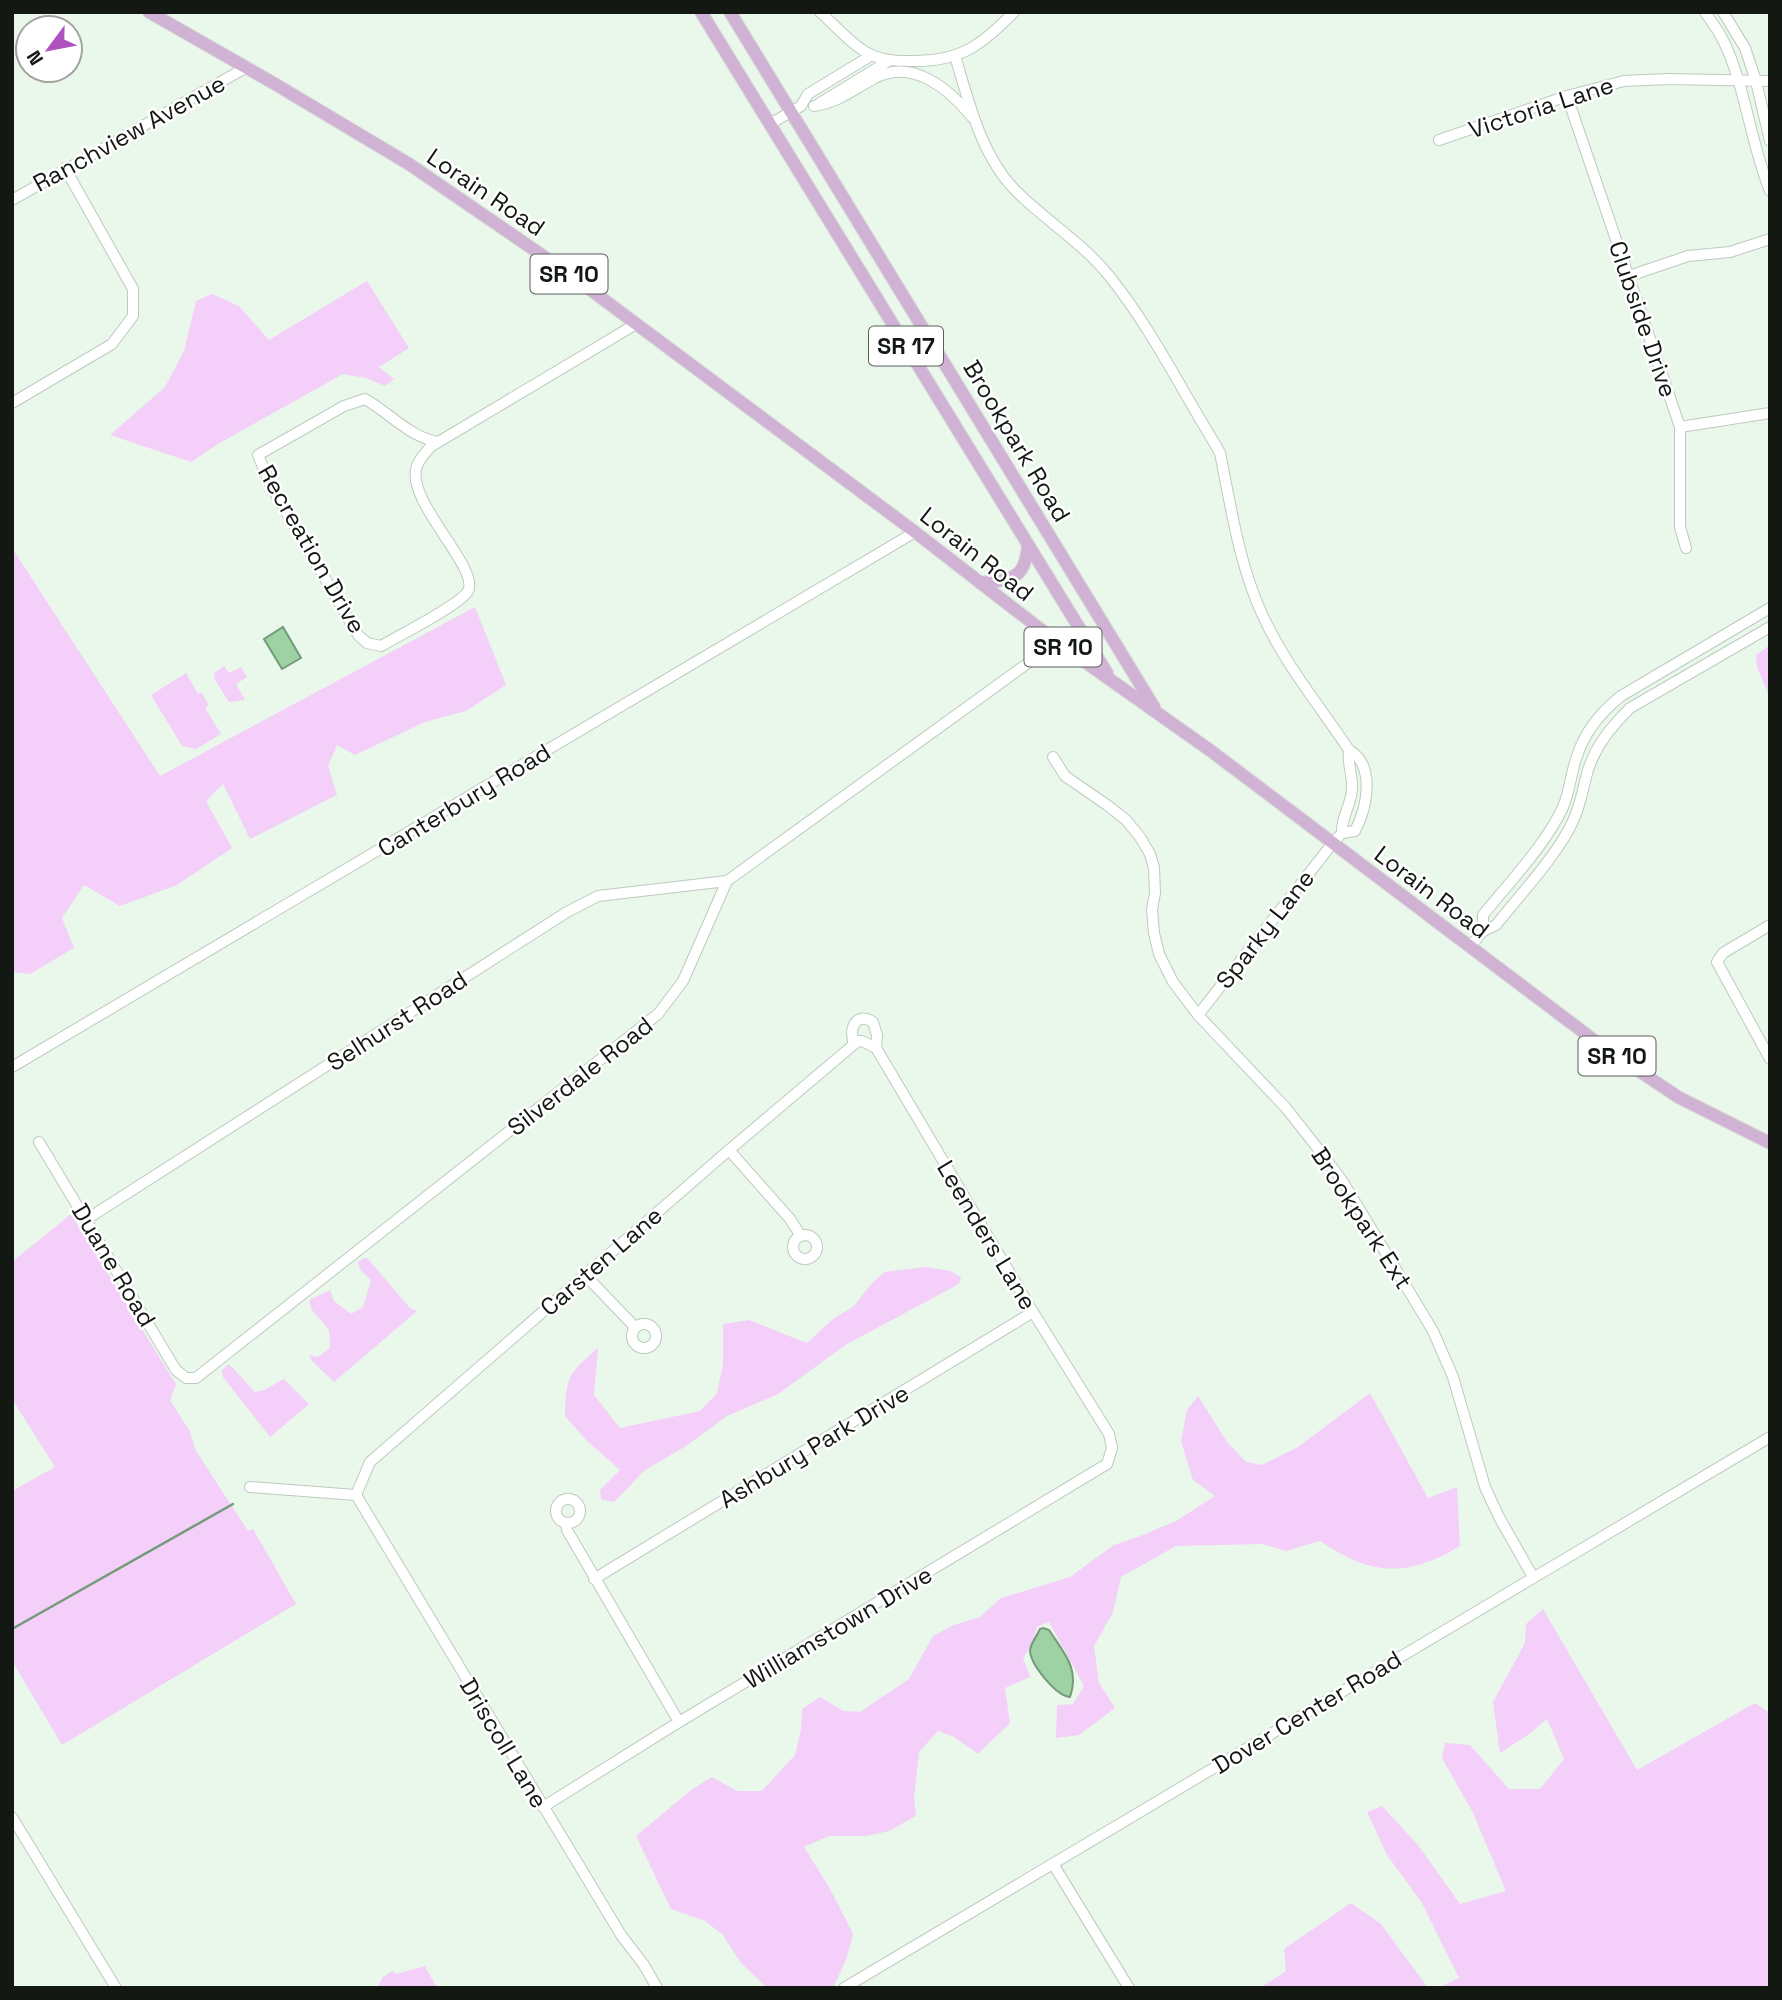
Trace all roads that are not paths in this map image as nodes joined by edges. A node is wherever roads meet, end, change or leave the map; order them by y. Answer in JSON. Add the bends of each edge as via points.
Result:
{"nodes":[{"id":1,"x":149,"y":12,"type":"edge"},
{"id":2,"x":701,"y":12,"type":"edge"},
{"id":3,"x":730,"y":12,"type":"edge"},
{"id":4,"x":820,"y":12,"type":"edge"},
{"id":5,"x":1014,"y":12,"type":"edge"},
{"id":6,"x":1705,"y":12,"type":"edge"},
{"id":7,"x":1723,"y":12,"type":"edge"},
{"id":8,"x":872,"y":55,"type":"junction"},
{"id":9,"x":955,"y":56,"type":"junction"},
{"id":10,"x":890,"y":60,"type":"junction"},
{"id":11,"x":247,"y":67,"type":"junction"},
{"id":12,"x":1737,"y":79,"type":"junction"},
{"id":13,"x":1756,"y":81,"type":"junction"},
{"id":14,"x":1770,"y":81,"type":"edge"},
{"id":15,"x":1567,"y":96,"type":"junction"},
{"id":16,"x":814,"y":106,"type":"junction"},
{"id":17,"x":796,"y":108,"type":"junction"},
{"id":18,"x":770,"y":124,"type":"junction"},
{"id":19,"x":978,"y":124,"type":"junction"},
{"id":20,"x":1439,"y":141,"type":"dead end"},
{"id":21,"x":1770,"y":141,"type":"edge"},
{"id":22,"x":65,"y":168,"type":"junction"},
{"id":23,"x":1770,"y":191,"type":"edge"},
{"id":24,"x":12,"y":200,"type":"edge"},
{"id":25,"x":1770,"y":239,"type":"edge"},
{"id":26,"x":1629,"y":275,"type":"junction"},
{"id":27,"x":636,"y":324,"type":"junction"},
{"id":28,"x":12,"y":403,"type":"edge"},
{"id":29,"x":1770,"y":413,"type":"edge"},
{"id":30,"x":1680,"y":427,"type":"junction"},
{"id":31,"x":437,"y":442,"type":"junction"},
{"id":32,"x":915,"y":532,"type":"junction"},
{"id":33,"x":1028,"y":545,"type":"junction"},
{"id":34,"x":1686,"y":548,"type":"dead end"},
{"id":35,"x":980,"y":583,"type":"junction"},
{"id":36,"x":1770,"y":608,"type":"edge"},
{"id":37,"x":1770,"y":627,"type":"edge"},
{"id":38,"x":1057,"y":642,"type":"junction"},
{"id":39,"x":1111,"y":679,"type":"junction"},
{"id":40,"x":1158,"y":713,"type":"junction"},
{"id":41,"x":1053,"y":757,"type":"dead end"},
{"id":42,"x":1332,"y":844,"type":"junction"},
{"id":43,"x":727,"y":881,"type":"junction"},
{"id":44,"x":1770,"y":925,"type":"edge"},
{"id":45,"x":1483,"y":931,"type":"junction"},
{"id":46,"x":1470,"y":947,"type":"junction"},
{"id":47,"x":1198,"y":1015,"type":"junction"},
{"id":48,"x":858,"y":1043,"type":"junction"},
{"id":49,"x":876,"y":1048,"type":"junction"},
{"id":50,"x":1770,"y":1059,"type":"edge"},
{"id":51,"x":12,"y":1067,"type":"edge"},
{"id":52,"x":39,"y":1142,"type":"dead end"},
{"id":53,"x":1770,"y":1143,"type":"edge"},
{"id":54,"x":729,"y":1150,"type":"junction"},
{"id":55,"x":87,"y":1219,"type":"junction"},
{"id":56,"x":800,"y":1236,"type":"dead end"},
{"id":57,"x":585,"y":1275,"type":"junction"},
{"id":58,"x":1033,"y":1312,"type":"junction"},
{"id":59,"x":635,"y":1327,"type":"dead end"},
{"id":60,"x":196,"y":1378,"type":"joint"},
{"id":61,"x":1110,"y":1434,"type":"joint"},
{"id":62,"x":1770,"y":1437,"type":"edge"},
{"id":63,"x":250,"y":1487,"type":"dead end"},
{"id":64,"x":356,"y":1495,"type":"junction"},
{"id":65,"x":566,"y":1523,"type":"dead end"},
{"id":66,"x":1533,"y":1577,"type":"junction"},
{"id":67,"x":594,"y":1579,"type":"junction"},
{"id":68,"x":679,"y":1722,"type":"junction"},
{"id":69,"x":543,"y":1807,"type":"junction"},
{"id":70,"x":12,"y":1817,"type":"edge"},
{"id":71,"x":1053,"y":1864,"type":"junction"},
{"id":72,"x":117,"y":1988,"type":"edge"},
{"id":73,"x":657,"y":1988,"type":"edge"},
{"id":74,"x":844,"y":1988,"type":"edge"},
{"id":75,"x":1129,"y":1988,"type":"edge"}],
"edges":[{"from":1,"to":11,"type":"main road","name":"Lorain Road","number":"SR 10"},
{"from":2,"to":18,"type":"main road","name":"Brookpark Road","number":"SR 17"},
{"from":3,"to":17,"type":"main road","name":"Brookpark Road","number":"SR 17"},
{"from":4,"to":8,"type":"street"},
{"from":5,"to":9,"type":"street","via":[[982,43]]},
{"from":6,"to":12,"type":"street","via":[[1722,38]]},
{"from":7,"to":13,"type":"street","via":[[1745,48]]},
{"from":8,"to":10,"type":"street"},
{"from":8,"to":17,"type":"street","via":[[808,94]]},
{"from":9,"to":10,"type":"street"},
{"from":9,"to":19,"type":"street"},
{"from":10,"to":16,"type":"street"},
{"from":11,"to":22,"type":"street","name":"Ranchview Avenue"},
{"from":11,"to":27,"type":"main road","name":"Lorain Road","number":"SR 10","via":[[409,164]]},
{"from":12,"to":13,"type":"street","name":"Victoria Lane"},
{"from":12,"to":15,"type":"street","name":"Victoria Lane","via":[[1633,79]]},
{"from":12,"to":23,"type":"street"},
{"from":13,"to":14,"type":"street","name":"Victoria Lane"},
{"from":13,"to":21,"type":"street"},
{"from":15,"to":20,"type":"street","name":"Victoria Lane"},
{"from":15,"to":26,"type":"street","name":"Clubside Drive"},
{"from":16,"to":17,"type":"street"},
{"from":16,"to":19,"type":"street","via":[[833,103],[885,74],[900,72],[921,76],[949,91]]},
{"from":17,"to":18,"type":"street"},
{"from":17,"to":40,"type":"main road","name":"Brookpark Road","number":"SR 17"},
{"from":18,"to":33,"type":"main road","name":"Brookpark Road","number":"SR 17"},
{"from":19,"to":42,"type":"street","name":"Sparky Lane","via":[[994,162],[1012,186],[1085,250],[1116,285],[1220,453],[1246,572],[1261,612],[1298,676],[1349,750],[1357,754],[1363,769],[1366,798],[1355,831],[1342,833]]},
{"from":22,"to":24,"type":"street","name":"Ranchview Avenue"},
{"from":22,"to":28,"type":"street","via":[[133,289],[133,316],[113,344]]},
{"from":25,"to":26,"type":"street","via":[[1730,252],[1688,256]]},
{"from":26,"to":30,"type":"street","name":"Clubside Drive"},
{"from":27,"to":31,"type":"street","name":"Recreation Drive"},
{"from":27,"to":32,"type":"main road","name":"Lorain Road","number":"SR 10"},
{"from":29,"to":30,"type":"street"},
{"from":30,"to":34,"type":"street","name":"Clubside Drive","via":[[1680,527]]},
{"from":31,"to":31,"type":"street","name":"Recreation Drive","via":[[418,463],[417,486],[468,574],[467,593],[381,646],[366,643],[271,486],[258,455],[344,406],[365,399],[411,433]]},
{"from":32,"to":35,"type":"main road","name":"Lorain Road","number":"SR 10"},
{"from":32,"to":51,"type":"street","name":"Canterbury Road"},
{"from":33,"to":35,"type":"main road","via":[[1021,573]]},
{"from":33,"to":39,"type":"main road","name":"Brookpark Road","number":"SR 17"},
{"from":35,"to":38,"type":"main road","name":"Lorain Road","number":"SR 10"},
{"from":36,"to":45,"type":"street","via":[[1621,696],[1602,714],[1577,755],[1563,807],[1483,915]]},
{"from":37,"to":45,"type":"street","via":[[1620,718],[1594,756],[1565,836],[1496,925]]},
{"from":38,"to":39,"type":"main road","name":"Lorain Road","number":"SR 10"},
{"from":38,"to":43,"type":"street"},
{"from":39,"to":40,"type":"main road","name":"Lorain Road","number":"SR 10"},
{"from":40,"to":42,"type":"main road","name":"Lorain Road","number":"SR 10"},
{"from":41,"to":47,"type":"street","name":"Brookpark Ext","via":[[1065,776],[1133,828],[1150,854],[1159,954]]},
{"from":42,"to":46,"type":"main road","name":"Lorain Road","number":"SR 10"},
{"from":42,"to":47,"type":"street","name":"Sparky Lane"},
{"from":43,"to":55,"type":"street","name":"Selhurst Road","via":[[598,896]]},
{"from":43,"to":60,"type":"street","name":"Silverdale Road","via":[[683,981],[659,1014]]},
{"from":44,"to":50,"type":"street","via":[[1723,953],[1717,962]]},
{"from":45,"to":46,"type":"street"},
{"from":46,"to":53,"type":"main road","name":"Lorain Road","number":"SR 10","via":[[1678,1097]]},
{"from":47,"to":66,"type":"street","name":"Brookpark Ext","via":[[1286,1108],[1323,1155],[1433,1331],[1453,1377],[1488,1494]]},
{"from":48,"to":49,"type":"street"},
{"from":48,"to":49,"type":"street","name":"Leenders Lane","via":[[851,1030],[864,1018],[876,1029]]},
{"from":48,"to":54,"type":"street","name":"Carsten Lane"},
{"from":49,"to":58,"type":"street","name":"Leenders Lane"},
{"from":52,"to":55,"type":"street","name":"Duane Road"},
{"from":54,"to":56,"type":"street"},
{"from":54,"to":57,"type":"street","name":"Carsten Lane"},
{"from":55,"to":60,"type":"street","name":"Duane Road","via":[[176,1370],[186,1378]]},
{"from":57,"to":59,"type":"street"},
{"from":57,"to":64,"type":"street","name":"Carsten Lane","via":[[370,1462]]},
{"from":58,"to":61,"type":"street","name":"Leenders Lane"},
{"from":58,"to":67,"type":"street","name":"Ashbury Park Drive"},
{"from":61,"to":68,"type":"street","name":"Williamstown Drive","via":[[1107,1464]]},
{"from":62,"to":66,"type":"street","name":"Dover Center Road"},
{"from":63,"to":64,"type":"street"},
{"from":64,"to":69,"type":"street","name":"Driscoll Lane"},
{"from":65,"to":67,"type":"street"},
{"from":66,"to":71,"type":"street","name":"Dover Center Road"},
{"from":67,"to":68,"type":"street"},
{"from":68,"to":69,"type":"street","name":"Williamstown Drive"},
{"from":69,"to":73,"type":"street","name":"Driscoll Lane"},
{"from":70,"to":72,"type":"street"},
{"from":71,"to":74,"type":"street","name":"Dover Center Road"},
{"from":71,"to":75,"type":"street"}]}
